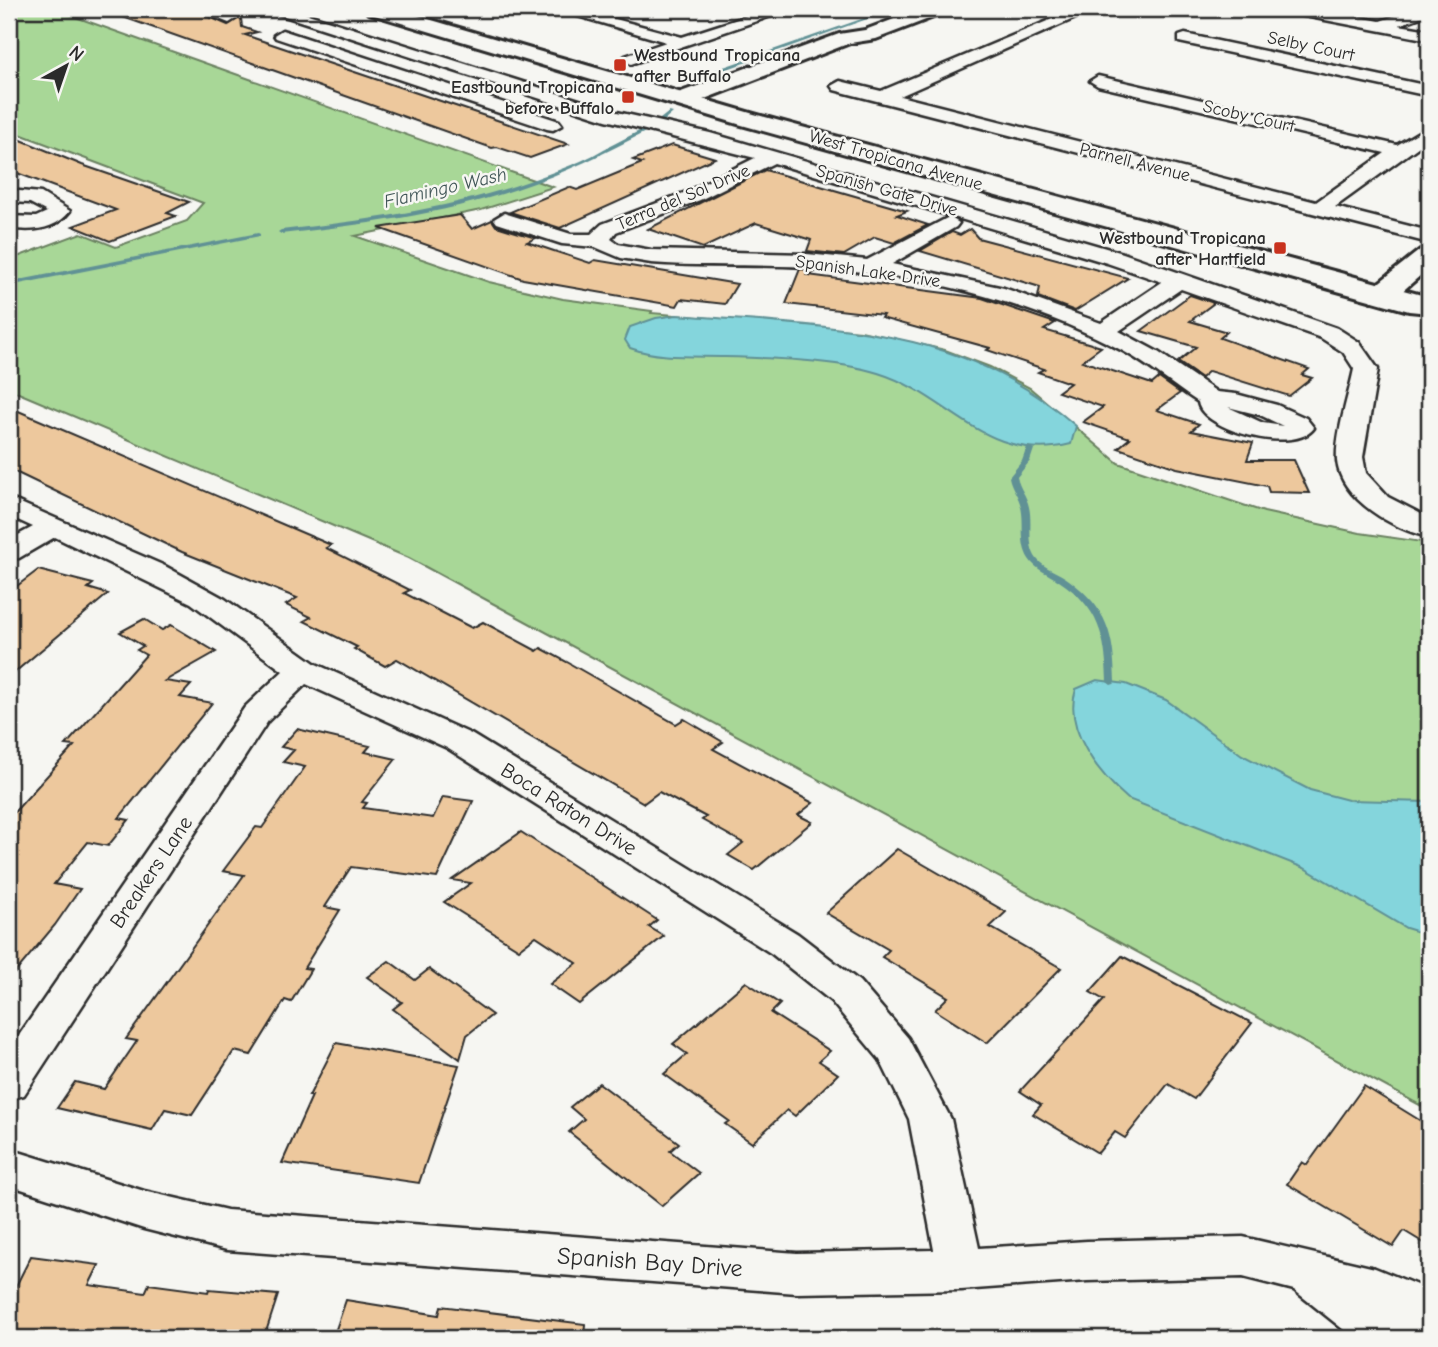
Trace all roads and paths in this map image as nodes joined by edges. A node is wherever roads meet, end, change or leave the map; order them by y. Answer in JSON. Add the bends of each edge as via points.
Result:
{"nodes":[{"id":1,"x":202,"y":9,"type":"edge"},
{"id":2,"x":277,"y":9,"type":"edge"},
{"id":3,"x":415,"y":9,"type":"edge"},
{"id":4,"x":562,"y":9,"type":"edge"},
{"id":5,"x":601,"y":9,"type":"edge"},
{"id":6,"x":784,"y":9,"type":"edge"},
{"id":7,"x":937,"y":9,"type":"edge"},
{"id":8,"x":1087,"y":9,"type":"edge"},
{"id":9,"x":1294,"y":9,"type":"edge"},
{"id":10,"x":1429,"y":9,"type":"edge"},
{"id":11,"x":385,"y":12,"type":"edge"},
{"id":12,"x":582,"y":15,"type":"junction"},
{"id":13,"x":229,"y":18,"type":"dead end"},
{"id":14,"x":1382,"y":26,"type":"junction"},
{"id":15,"x":337,"y":28,"type":"junction"},
{"id":16,"x":1429,"y":35,"type":"edge"},
{"id":17,"x":1185,"y":39,"type":"dead end"},
{"id":18,"x":682,"y":42,"type":"junction"},
{"id":19,"x":631,"y":60,"type":"dead end"},
{"id":20,"x":1098,"y":82,"type":"dead end"},
{"id":21,"x":840,"y":86,"type":"dead end"},
{"id":22,"x":1429,"y":92,"type":"edge"},
{"id":23,"x":883,"y":97,"type":"junction"},
{"id":24,"x":565,"y":100,"type":"junction"},
{"id":25,"x":691,"y":103,"type":"junction"},
{"id":26,"x":525,"y":115,"type":"junction"},
{"id":27,"x":553,"y":125,"type":"dead end"},
{"id":28,"x":1429,"y":131,"type":"edge"},
{"id":29,"x":1400,"y":152,"type":"junction"},
{"id":30,"x":772,"y":157,"type":"junction"},
{"id":31,"x":9,"y":196,"type":"edge"},
{"id":32,"x":1319,"y":209,"type":"junction"},
{"id":33,"x":504,"y":219,"type":"dead end"},
{"id":34,"x":9,"y":222,"type":"edge"},
{"id":35,"x":948,"y":223,"type":"dead end"},
{"id":36,"x":1429,"y":237,"type":"edge"},
{"id":37,"x":600,"y":241,"type":"junction"},
{"id":38,"x":1429,"y":256,"type":"edge"},
{"id":39,"x":869,"y":268,"type":"junction"},
{"id":40,"x":1181,"y":279,"type":"junction"},
{"id":41,"x":1381,"y":295,"type":"junction"},
{"id":42,"x":1426,"y":308,"type":"edge"},
{"id":43,"x":1103,"y":332,"type":"junction"},
{"id":44,"x":1211,"y":400,"type":"dead end"},
{"id":45,"x":1358,"y":485,"type":"junction"},
{"id":46,"x":9,"y":506,"type":"edge"},
{"id":47,"x":1429,"y":512,"type":"edge"},
{"id":48,"x":54,"y":526,"type":"junction"},
{"id":49,"x":1429,"y":529,"type":"edge"},
{"id":50,"x":9,"y":552,"type":"edge"},
{"id":51,"x":304,"y":670,"type":"junction"},
{"id":52,"x":9,"y":1083,"type":"edge"},
{"id":53,"x":9,"y":1167,"type":"edge"},
{"id":54,"x":1300,"y":1269,"type":"junction"},
{"id":55,"x":961,"y":1270,"type":"junction"},
{"id":56,"x":1429,"y":1312,"type":"edge"},
{"id":57,"x":1397,"y":1338,"type":"edge"}],
"edges":[{"from":1,"to":13,"type":"street"},
{"from":2,"to":15,"type":"street","name":"Spanish Gate Drive"},
{"from":3,"to":11,"type":"street"},
{"from":4,"to":12,"type":"street"},
{"from":5,"to":12,"type":"street"},
{"from":6,"to":18,"type":"street"},
{"from":7,"to":25,"type":"main road","via":[[869,35],[864,42]]},
{"from":8,"to":23,"type":"street"},
{"from":9,"to":14,"type":"street"},
{"from":10,"to":14,"type":"street"},
{"from":11,"to":25,"type":"main road","name":"West Tropicana Avenue"},
{"from":12,"to":18,"type":"street"},
{"from":14,"to":16,"type":"street"},
{"from":15,"to":24,"type":"street","name":"Spanish Gate Drive"},
{"from":15,"to":26,"type":"street","via":[[289,37]]},
{"from":17,"to":22,"type":"street","name":"Selby Court"},
{"from":18,"to":19,"type":"street"},
{"from":20,"to":29,"type":"street","name":"Scoby Court"},
{"from":21,"to":23,"type":"street","name":"Parnell Avenue"},
{"from":23,"to":32,"type":"street","name":"Parnell Avenue"},
{"from":24,"to":26,"type":"street"},
{"from":24,"to":30,"type":"street","name":"Spanish Gate Drive"},
{"from":25,"to":41,"type":"main road","name":"West Tropicana Avenue"},
{"from":26,"to":27,"type":"street"},
{"from":28,"to":29,"type":"street"},
{"from":29,"to":32,"type":"street"},
{"from":30,"to":37,"type":"street","name":"Terra del Sol Drive","via":[[693,196],[609,228]]},
{"from":30,"to":40,"type":"street","name":"Spanish Gate Drive"},
{"from":31,"to":34,"type":"street","via":[[34,197],[60,211],[39,222]]},
{"from":32,"to":36,"type":"street","name":"Parnell Avenue"},
{"from":33,"to":37,"type":"street","name":"Spanish Lake Drive","via":[[569,240]]},
{"from":35,"to":39,"type":"street"},
{"from":37,"to":39,"type":"street","name":"Spanish Lake Drive","via":[[620,252],[673,258]]},
{"from":38,"to":41,"type":"main road"},
{"from":39,"to":43,"type":"street","name":"Spanish Lake Drive","via":[[987,291]]},
{"from":40,"to":43,"type":"street"},
{"from":40,"to":45,"type":"street","name":"Spanish Gate Drive","via":[[1315,327],[1358,354],[1366,376],[1350,466]]},
{"from":41,"to":42,"type":"main road","name":"West Tropicana Avenue"},
{"from":43,"to":44,"type":"street","name":"Spanish Lake Drive","via":[[1154,359]]},
{"from":45,"to":47,"type":"street"},
{"from":45,"to":49,"type":"street","via":[[1392,512]]},
{"from":46,"to":48,"type":"street","name":"Boca Raton Drive"},
{"from":48,"to":50,"type":"street"},
{"from":48,"to":51,"type":"street","name":"Boca Raton Drive","via":[[199,596]]},
{"from":51,"to":52,"type":"street","name":"Breakers Lane","via":[[256,714]]},
{"from":51,"to":55,"type":"street","name":"Boca Raton Drive","via":[[459,740],[785,944],[845,990],[894,1049],[930,1119]]},
{"from":53,"to":55,"type":"street","name":"Spanish Bay Drive","via":[[149,1214],[227,1230],[797,1273]]},
{"from":54,"to":55,"type":"street","name":"Spanish Bay Drive","via":[[1213,1255]]},
{"from":54,"to":56,"type":"street","name":"Spanish Bay Drive","via":[[1375,1289]]},
{"from":54,"to":57,"type":"street","name":"Spanish Bay Drive"}]}
